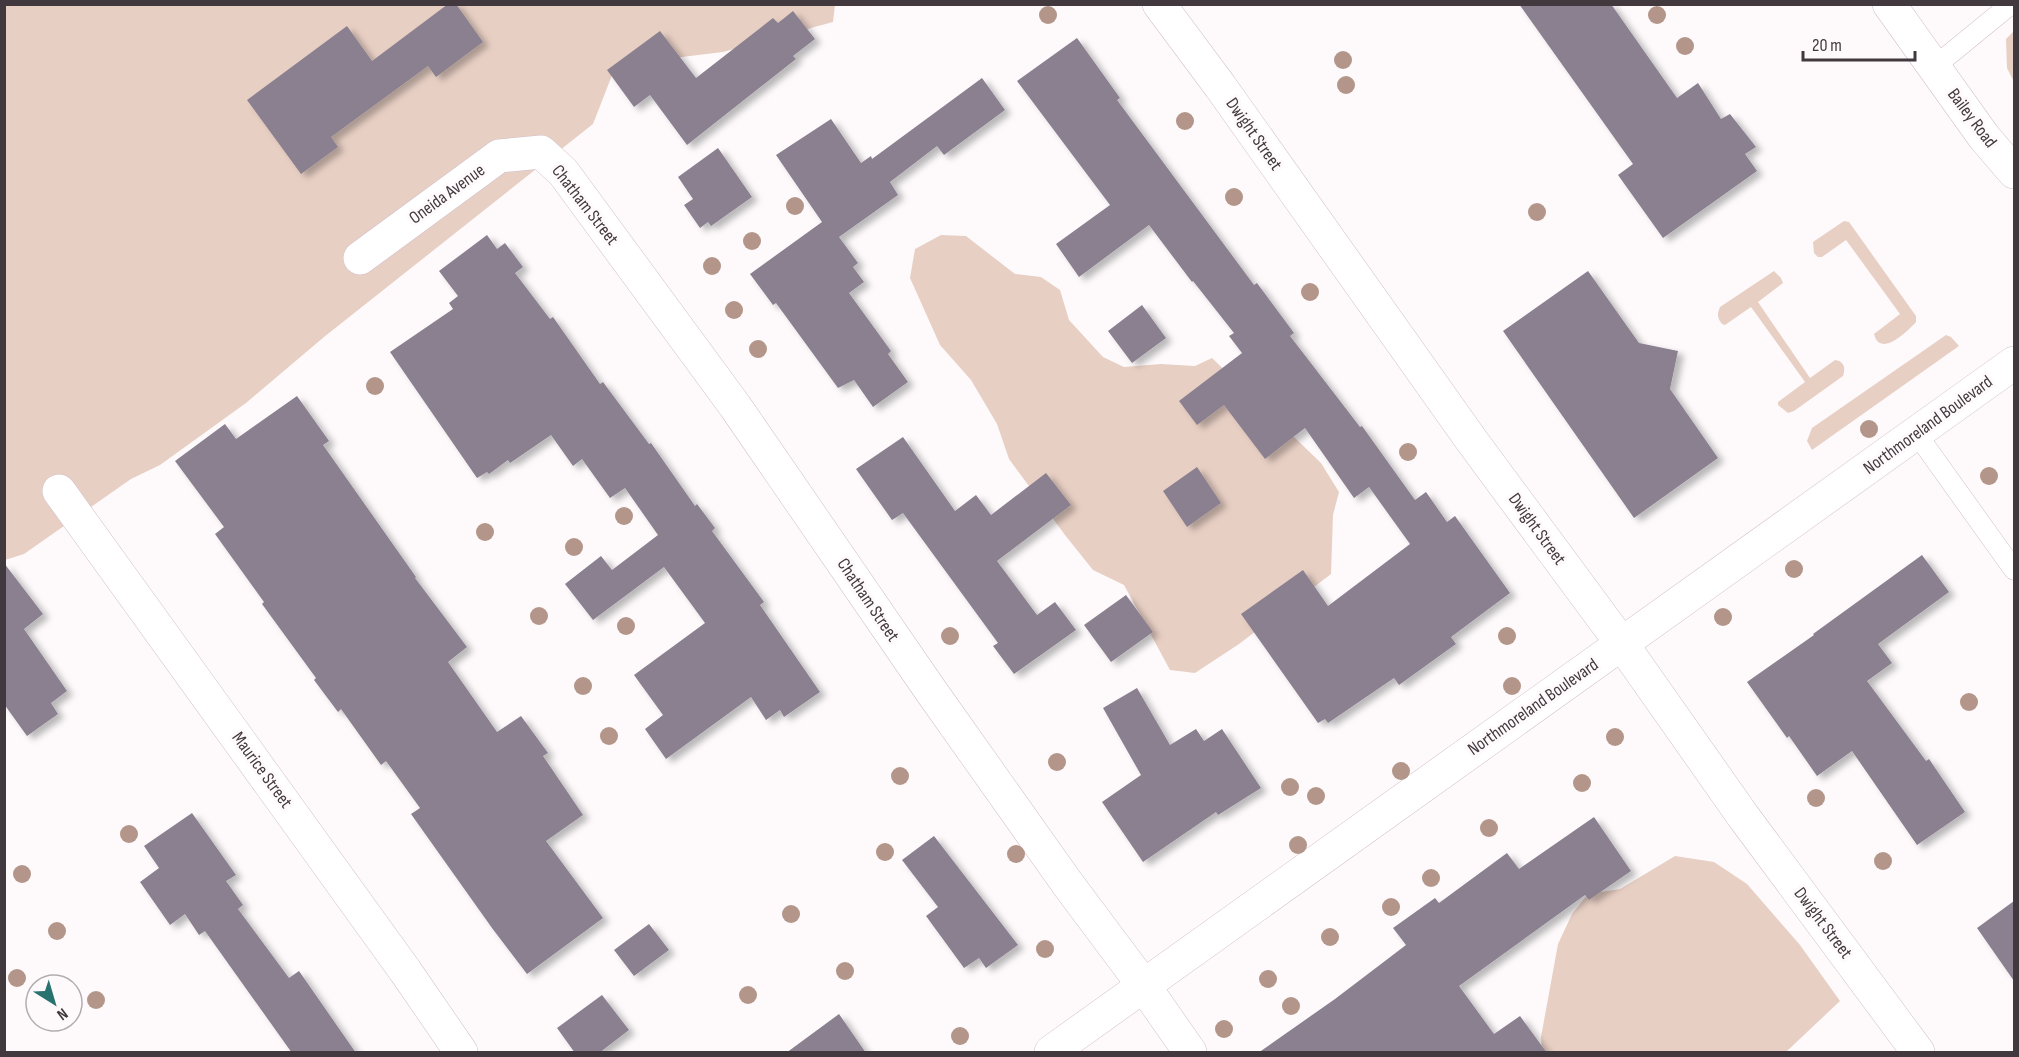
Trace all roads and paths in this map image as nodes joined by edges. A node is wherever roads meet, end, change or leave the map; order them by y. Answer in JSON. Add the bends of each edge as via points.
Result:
{"nodes":[{"id":1,"x":1159,"y":4,"type":"edge"},
{"id":2,"x":1890,"y":4,"type":"edge"},
{"id":3,"x":2012,"y":4,"type":"edge"},
{"id":4,"x":1934,"y":68,"type":"junction"},
{"id":5,"x":541,"y":152,"type":"joint"},
{"id":6,"x":2014,"y":172,"type":"edge"},
{"id":7,"x":360,"y":258,"type":"dead end"},
{"id":8,"x":2014,"y":363,"type":"edge"},
{"id":9,"x":1916,"y":433,"type":"junction"},
{"id":10,"x":59,"y":491,"type":"dead end"},
{"id":11,"x":2014,"y":570,"type":"edge"},
{"id":12,"x":1622,"y":644,"type":"junction"},
{"id":13,"x":1144,"y":986,"type":"junction"},
{"id":14,"x":461,"y":1053,"type":"edge"},
{"id":15,"x":1051,"y":1053,"type":"edge"},
{"id":16,"x":1190,"y":1053,"type":"edge"},
{"id":17,"x":1918,"y":1053,"type":"edge"}],
"edges":[{"from":1,"to":12,"type":"street","name":"Dwight Street"},
{"from":2,"to":4,"type":"street","name":"Bailey Road"},
{"from":3,"to":4,"type":"lane"},
{"from":4,"to":6,"type":"street","name":"Bailey Road"},
{"from":5,"to":7,"type":"street","name":"Oneida Avenue","via":[[499,156]]},
{"from":5,"to":13,"type":"street","name":"Chatham Street","via":[[563,172],[735,406],[965,740]]},
{"from":8,"to":9,"type":"street","name":"Northmoreland Boulevard"},
{"from":9,"to":11,"type":"lane"},
{"from":9,"to":12,"type":"street","name":"Northmoreland Boulevard"},
{"from":10,"to":14,"type":"street","name":"Maurice Street"},
{"from":12,"to":13,"type":"street","name":"Northmoreland Boulevard"},
{"from":12,"to":17,"type":"street","name":"Dwight Street","via":[[1744,818]]},
{"from":13,"to":15,"type":"street","name":"Northmoreland Boulevard"},
{"from":13,"to":16,"type":"street","name":"Chatham Street"}]}
